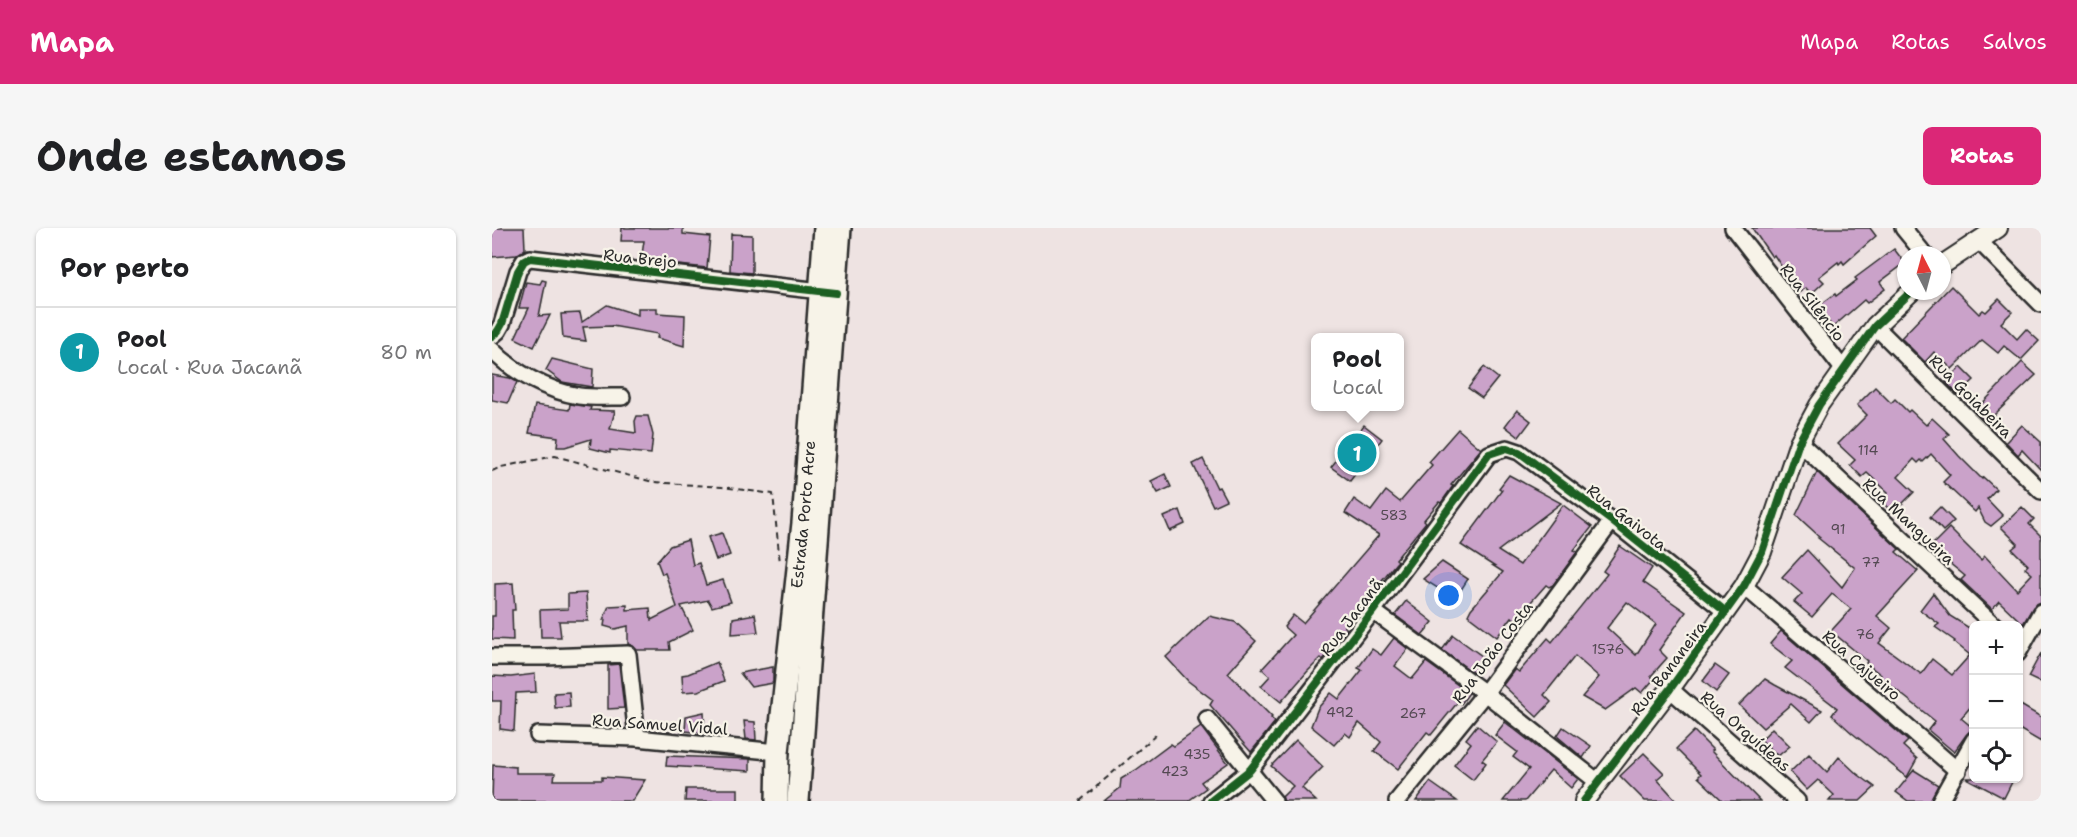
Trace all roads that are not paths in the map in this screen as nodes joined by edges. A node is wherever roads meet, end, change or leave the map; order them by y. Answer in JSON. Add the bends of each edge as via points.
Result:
{"nodes":[{"id":1,"x":825,"y":228,"type":"edge"},
{"id":2,"x":840,"y":228,"type":"edge"},
{"id":3,"x":1733,"y":228,"type":"edge"},
{"id":4,"x":1903,"y":228,"type":"edge"},
{"id":5,"x":1998,"y":228,"type":"edge"},
{"id":6,"x":1978,"y":240,"type":"junction"},
{"id":7,"x":1918,"y":246,"type":"edge"},
{"id":8,"x":1951,"y":259,"type":"edge"},
{"id":9,"x":828,"y":292,"type":"junction"},
{"id":10,"x":1902,"y":300,"type":"edge"},
{"id":11,"x":2041,"y":304,"type":"edge"},
{"id":12,"x":1875,"y":326,"type":"junction"},
{"id":13,"x":492,"y":336,"type":"edge"},
{"id":14,"x":492,"y":350,"type":"edge"},
{"id":15,"x":1843,"y":369,"type":"junction"},
{"id":16,"x":622,"y":397,"type":"dead end"},
{"id":17,"x":1799,"y":442,"type":"junction"},
{"id":18,"x":1508,"y":448,"type":"joint"},
{"id":19,"x":2041,"y":491,"type":"edge"},
{"id":20,"x":1612,"y":521,"type":"junction"},
{"id":21,"x":1744,"y":586,"type":"junction"},
{"id":22,"x":1373,"y":611,"type":"junction"},
{"id":23,"x":1726,"y":612,"type":"junction"},
{"id":24,"x":2041,"y":612,"type":"edge"},
{"id":25,"x":1990,"y":621,"type":"edge"},
{"id":26,"x":2023,"y":643,"type":"edge"},
{"id":27,"x":492,"y":657,"type":"edge"},
{"id":28,"x":1670,"y":689,"type":"junction"},
{"id":29,"x":1485,"y":693,"type":"junction"},
{"id":30,"x":1207,"y":719,"type":"dead end"},
{"id":31,"x":538,"y":735,"type":"dead end"},
{"id":32,"x":637,"y":738,"type":"junction"},
{"id":33,"x":1969,"y":750,"type":"edge"},
{"id":34,"x":778,"y":752,"type":"junction"},
{"id":35,"x":1250,"y":770,"type":"junction"},
{"id":36,"x":1958,"y":771,"type":"junction"},
{"id":37,"x":1598,"y":782,"type":"junction"},
{"id":38,"x":1588,"y":800,"type":"edge"},
{"id":39,"x":777,"y":801,"type":"edge"},
{"id":40,"x":798,"y":801,"type":"edge"},
{"id":41,"x":1211,"y":801,"type":"edge"},
{"id":42,"x":1274,"y":801,"type":"edge"},
{"id":43,"x":1397,"y":801,"type":"edge"},
{"id":44,"x":1797,"y":801,"type":"edge"},
{"id":45,"x":1940,"y":801,"type":"edge"}],
"edges":[{"from":1,"to":9,"type":"main road","name":"Estrada Porto Acre"},
{"from":2,"to":9,"type":"main road","name":"Estrada Porto Acre"},
{"from":3,"to":15,"type":"street","name":"Rua Silêncio"},
{"from":4,"to":7,"type":"street"},
{"from":5,"to":6,"type":"street"},
{"from":6,"to":8,"type":"street"},
{"from":6,"to":11,"type":"street"},
{"from":9,"to":13,"type":"street","name":"Rua Brejo","via":[[530,258],[518,271],[502,324]]},
{"from":9,"to":34,"type":"main road","name":"Estrada Porto Acre"},
{"from":9,"to":40,"type":"main road","name":"Estrada Porto Acre"},
{"from":10,"to":12,"type":"street","name":"Rua Bananeira"},
{"from":12,"to":15,"type":"street","name":"Rua Bananeira"},
{"from":12,"to":19,"type":"street","name":"Rua Goiabeira"},
{"from":14,"to":16,"type":"street","via":[[524,375],[558,391]]},
{"from":15,"to":17,"type":"street","name":"Rua Bananeira"},
{"from":17,"to":21,"type":"street","name":"Rua Bananeira","via":[[1762,552]]},
{"from":17,"to":25,"type":"street","name":"Rua Mangueira"},
{"from":18,"to":20,"type":"street","name":"Rua Gaivota","via":[[1519,452]]},
{"from":18,"to":22,"type":"street","name":"Rua Jacanã","via":[[1489,454]]},
{"from":20,"to":23,"type":"street","name":"Rua Gaivota"},
{"from":20,"to":29,"type":"street","name":"Rua João Costa"},
{"from":21,"to":23,"type":"street","name":"Rua Bananeira"},
{"from":21,"to":36,"type":"street","name":"Rua Cajueiro"},
{"from":22,"to":29,"type":"street"},
{"from":22,"to":35,"type":"street","name":"Rua Jacanã"},
{"from":23,"to":28,"type":"street","name":"Rua Bananeira"},
{"from":24,"to":26,"type":"street"},
{"from":27,"to":32,"type":"street","via":[[628,654]]},
{"from":28,"to":37,"type":"street","name":"Rua Bananeira"},
{"from":28,"to":44,"type":"street","name":"Rua Orquídeas"},
{"from":29,"to":37,"type":"street"},
{"from":29,"to":43,"type":"street","name":"Rua João Costa"},
{"from":30,"to":35,"type":"street"},
{"from":31,"to":32,"type":"street","name":"Rua Samuel Vidal"},
{"from":32,"to":34,"type":"street","name":"Rua Samuel Vidal"},
{"from":33,"to":36,"type":"street"},
{"from":34,"to":39,"type":"main road","name":"Estrada Porto Acre"},
{"from":35,"to":41,"type":"street","name":"Rua Jacanã"},
{"from":35,"to":42,"type":"street"},
{"from":36,"to":45,"type":"street"},
{"from":37,"to":38,"type":"street","name":"Rua Bananeira"}]}
